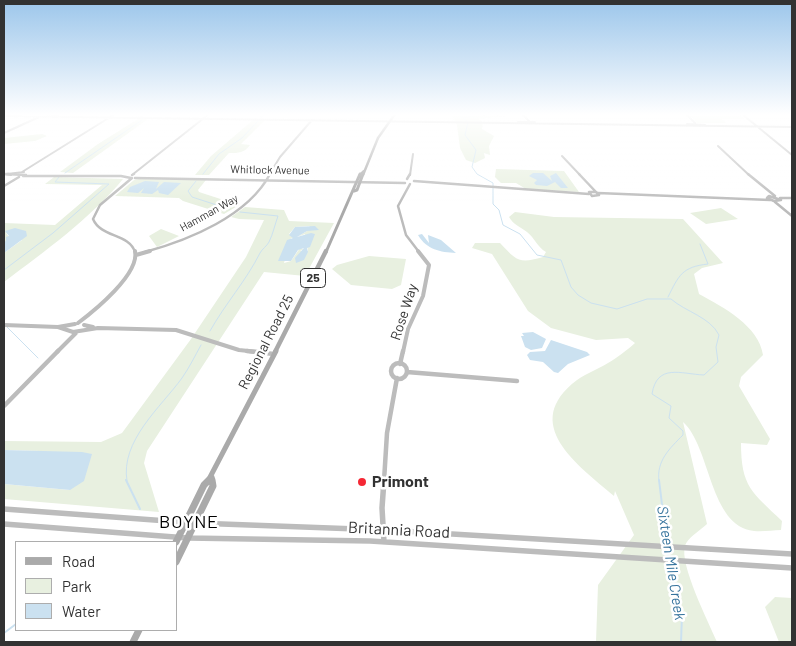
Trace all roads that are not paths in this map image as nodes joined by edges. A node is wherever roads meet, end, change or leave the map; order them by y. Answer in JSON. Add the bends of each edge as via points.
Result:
{"nodes":[{"id":1,"x":68,"y":144,"type":"edge"},
{"id":2,"x":171,"y":144,"type":"edge"},
{"id":3,"x":294,"y":144,"type":"edge"},
{"id":4,"x":378,"y":144,"type":"edge"},
{"id":5,"x":777,"y":144,"type":"edge"},
{"id":6,"x":718,"y":146,"type":"dead end"},
{"id":7,"x":413,"y":154,"type":"dead end"},
{"id":8,"x":562,"y":156,"type":"dead end"},
{"id":9,"x":792,"y":156,"type":"edge"},
{"id":10,"x":33,"y":166,"type":"junction"},
{"id":11,"x":27,"y":173,"type":"junction"},
{"id":12,"x":5,"y":174,"type":"edge"},
{"id":13,"x":20,"y":175,"type":"junction"},
{"id":14,"x":38,"y":175,"type":"junction"},
{"id":15,"x":132,"y":176,"type":"junction"},
{"id":16,"x":266,"y":179,"type":"junction"},
{"id":17,"x":359,"y":180,"type":"junction"},
{"id":18,"x":409,"y":182,"type":"junction"},
{"id":19,"x":126,"y":183,"type":"joint"},
{"id":20,"x":4,"y":186,"type":"edge"},
{"id":21,"x":589,"y":187,"type":"junction"},
{"id":22,"x":764,"y":189,"type":"junction"},
{"id":23,"x":589,"y":193,"type":"junction"},
{"id":24,"x":597,"y":193,"type":"junction"},
{"id":25,"x":768,"y":197,"type":"junction"},
{"id":26,"x":759,"y":198,"type":"junction"},
{"id":27,"x":778,"y":199,"type":"junction"},
{"id":28,"x":792,"y":199,"type":"edge"},
{"id":29,"x":771,"y":200,"type":"junction"},
{"id":30,"x":782,"y":206,"type":"junction"},
{"id":31,"x":792,"y":216,"type":"edge"},
{"id":32,"x":136,"y":254,"type":"junction"},
{"id":33,"x":92,"y":313,"type":"junction"},
{"id":34,"x":77,"y":324,"type":"junction"},
{"id":35,"x":84,"y":324,"type":"junction"},
{"id":36,"x":4,"y":325,"type":"edge"},
{"id":37,"x":58,"y":327,"type":"junction"},
{"id":38,"x":98,"y":328,"type":"junction"},
{"id":39,"x":70,"y":330,"type":"junction"},
{"id":40,"x":79,"y":331,"type":"junction"},
{"id":41,"x":66,"y":341,"type":"junction"},
{"id":42,"x":274,"y":354,"type":"junction"},
{"id":43,"x":400,"y":364,"type":"junction"},
{"id":44,"x":407,"y":372,"type":"junction"},
{"id":45,"x":397,"y":378,"type":"junction"},
{"id":46,"x":517,"y":381,"type":"dead end"},
{"id":47,"x":4,"y":406,"type":"edge"},
{"id":48,"x":212,"y":477,"type":"junction"},
{"id":49,"x":4,"y":510,"type":"edge"},
{"id":50,"x":185,"y":522,"type":"junction"},
{"id":51,"x":195,"y":523,"type":"junction"},
{"id":52,"x":4,"y":524,"type":"edge"},
{"id":53,"x":384,"y":530,"type":"junction"},
{"id":54,"x":188,"y":538,"type":"junction"},
{"id":55,"x":177,"y":540,"type":"edge"},
{"id":56,"x":384,"y":542,"type":"junction"},
{"id":57,"x":792,"y":554,"type":"edge"},
{"id":58,"x":178,"y":558,"type":"edge"},
{"id":59,"x":792,"y":568,"type":"edge"}],
"edges":[{"from":1,"to":10,"type":"street"},
{"from":2,"to":15,"type":"street"},
{"from":3,"to":16,"type":"street","name":"Hamman Way","via":[[274,164]]},
{"from":4,"to":17,"type":"main road","name":"Regional Road 25","number":"25"},
{"from":5,"to":9,"type":"street"},
{"from":6,"to":22,"type":"street"},
{"from":7,"to":18,"type":"street"},
{"from":8,"to":21,"type":"street"},
{"from":10,"to":11,"type":"street"},
{"from":10,"to":13,"type":"street"},
{"from":11,"to":13,"type":"street"},
{"from":11,"to":14,"type":"street","name":"Whitlock Avenue"},
{"from":12,"to":13,"type":"street","name":"Whitlock Avenue"},
{"from":13,"to":14,"type":"street","name":"Whitlock Avenue"},
{"from":13,"to":20,"type":"street"},
{"from":14,"to":15,"type":"street","name":"Whitlock Avenue"},
{"from":15,"to":16,"type":"street","name":"Whitlock Avenue"},
{"from":15,"to":19,"type":"street"},
{"from":16,"to":17,"type":"street","name":"Whitlock Avenue"},
{"from":16,"to":32,"type":"street","name":"Hamman Way","via":[[257,194],[225,217],[156,250]]},
{"from":17,"to":18,"type":"street","name":"Whitlock Avenue"},
{"from":17,"to":42,"type":"main road","name":"Regional Road 25","number":"25"},
{"from":18,"to":23,"type":"street","name":"Whitlock Avenue"},
{"from":18,"to":43,"type":"street","name":"Rose Way","via":[[398,205],[404,229],[429,267],[423,296],[408,328]]},
{"from":19,"to":32,"type":"street","via":[[98,207],[93,220],[100,230],[129,243]]},
{"from":21,"to":23,"type":"street"},
{"from":21,"to":24,"type":"street"},
{"from":22,"to":25,"type":"street"},
{"from":22,"to":27,"type":"street"},
{"from":23,"to":24,"type":"street","name":"Whitlock Avenue"},
{"from":24,"to":26,"type":"street"},
{"from":25,"to":26,"type":"street"},
{"from":25,"to":27,"type":"street"},
{"from":25,"to":29,"type":"street"},
{"from":26,"to":29,"type":"street"},
{"from":27,"to":28,"type":"street"},
{"from":27,"to":29,"type":"street"},
{"from":27,"to":30,"type":"street"},
{"from":29,"to":30,"type":"street"},
{"from":30,"to":31,"type":"street"},
{"from":32,"to":33,"type":"street","via":[[130,273]]},
{"from":33,"to":34,"type":"street"},
{"from":33,"to":35,"type":"street"},
{"from":34,"to":35,"type":"street"},
{"from":34,"to":37,"type":"street"},
{"from":34,"to":39,"type":"street"},
{"from":35,"to":38,"type":"street"},
{"from":35,"to":40,"type":"street"},
{"from":36,"to":37,"type":"street"},
{"from":37,"to":39,"type":"street"},
{"from":38,"to":40,"type":"street"},
{"from":38,"to":42,"type":"street","via":[[180,330],[240,350]]},
{"from":39,"to":40,"type":"street"},
{"from":39,"to":41,"type":"street"},
{"from":40,"to":41,"type":"street"},
{"from":41,"to":47,"type":"street"},
{"from":42,"to":48,"type":"main road","name":"Regional Road 25","number":"25"},
{"from":43,"to":44,"type":"street","via":[[406,367]]},
{"from":43,"to":45,"type":"street","via":[[391,370]]},
{"from":44,"to":45,"type":"street","via":[[404,377]]},
{"from":44,"to":46,"type":"street"},
{"from":45,"to":53,"type":"street","via":[[387,433],[382,508]]},
{"from":48,"to":50,"type":"main road","name":"Regional Road 25","number":"25","via":[[204,485]]},
{"from":48,"to":51,"type":"main road","name":"Regional Road 25","number":"25","via":[[213,486]]},
{"from":49,"to":50,"type":"street","name":"Britannia Road"},
{"from":50,"to":51,"type":"street","name":"Britannia Road"},
{"from":50,"to":55,"type":"main road","name":"Regional Road 25","number":"25"},
{"from":51,"to":53,"type":"street","name":"Britannia Road"},
{"from":51,"to":54,"type":"main road","name":"Regional Road 25","number":"25"},
{"from":52,"to":55,"type":"street","name":"Britannia Road"},
{"from":53,"to":56,"type":"street"},
{"from":53,"to":57,"type":"street","name":"Britannia Road"},
{"from":54,"to":55,"type":"street","name":"Britannia Road"},
{"from":54,"to":56,"type":"street","name":"Britannia Road"},
{"from":54,"to":58,"type":"main road","name":"Regional Road 25","number":"25"},
{"from":56,"to":59,"type":"street","name":"Britannia Road"}]}
